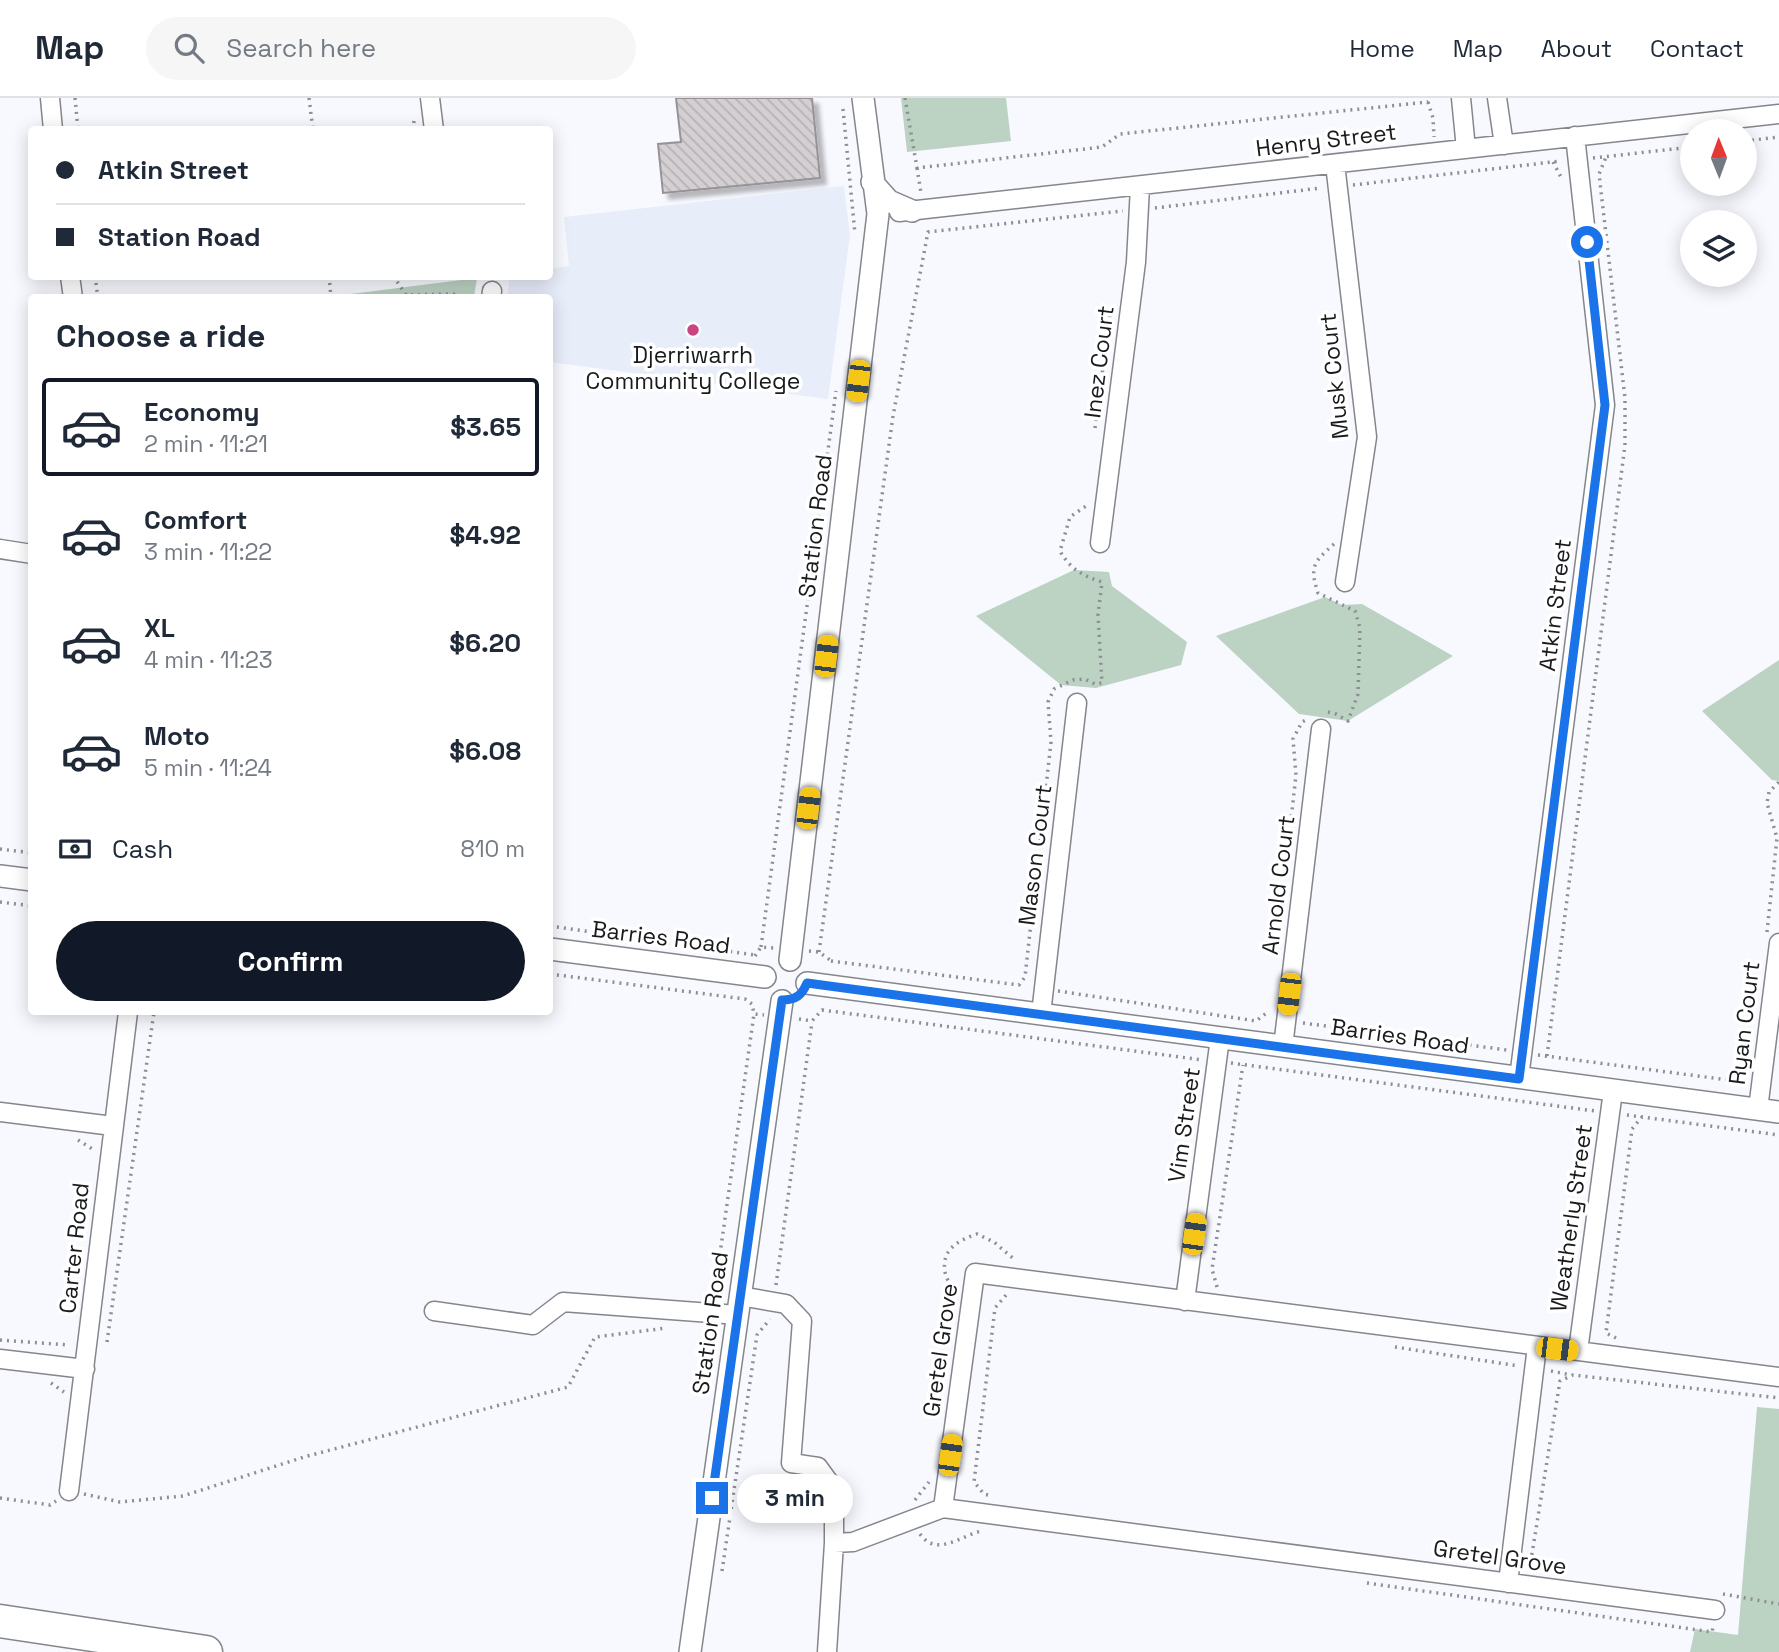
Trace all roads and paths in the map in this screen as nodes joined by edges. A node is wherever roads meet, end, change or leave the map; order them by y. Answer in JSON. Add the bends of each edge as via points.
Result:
{"nodes":[{"id":1,"x":50,"y":98,"type":"edge"},
{"id":2,"x":75,"y":98,"type":"edge"},
{"id":3,"x":309,"y":98,"type":"edge"},
{"id":4,"x":430,"y":98,"type":"edge"},
{"id":5,"x":842,"y":98,"type":"edge"},
{"id":6,"x":863,"y":98,"type":"edge"},
{"id":7,"x":905,"y":98,"type":"edge"},
{"id":8,"x":1430,"y":98,"type":"edge"},
{"id":9,"x":1461,"y":98,"type":"edge"},
{"id":10,"x":1497,"y":98,"type":"edge"},
{"id":11,"x":1779,"y":114,"type":"edge"},
{"id":12,"x":54,"y":126,"type":"edge"},
{"id":13,"x":78,"y":126,"type":"edge"},
{"id":14,"x":312,"y":126,"type":"edge"},
{"id":15,"x":434,"y":126,"type":"edge"},
{"id":16,"x":1575,"y":136,"type":"junction"},
{"id":17,"x":1779,"y":137,"type":"edge"},
{"id":18,"x":1757,"y":140,"type":"edge"},
{"id":19,"x":1503,"y":145,"type":"junction"},
{"id":20,"x":1680,"y":148,"type":"edge"},
{"id":21,"x":1466,"y":149,"type":"junction"},
{"id":22,"x":1577,"y":160,"type":"junction"},
{"id":23,"x":1553,"y":162,"type":"junction"},
{"id":24,"x":1335,"y":164,"type":"junction"},
{"id":25,"x":872,"y":182,"type":"junction"},
{"id":26,"x":1565,"y":184,"type":"dead end"},
{"id":27,"x":1140,"y":187,"type":"junction"},
{"id":28,"x":1338,"y":187,"type":"junction"},
{"id":29,"x":1313,"y":190,"type":"junction"},
{"id":30,"x":1318,"y":195,"type":"dead end"},
{"id":31,"x":1131,"y":210,"type":"junction"},
{"id":32,"x":912,"y":211,"type":"junction"},
{"id":33,"x":878,"y":214,"type":"junction"},
{"id":34,"x":1122,"y":224,"type":"dead end"},
{"id":35,"x":856,"y":246,"type":"dead end"},
{"id":36,"x":1112,"y":302,"type":"dead end"},
{"id":37,"x":837,"y":383,"type":"dead end"},
{"id":38,"x":1094,"y":437,"type":"dead end"},
{"id":39,"x":1088,"y":492,"type":"dead end"},
{"id":40,"x":1338,"y":540,"type":"dead end"},
{"id":41,"x":1100,"y":543,"type":"dead end"},
{"id":42,"x":0,"y":549,"type":"edge"},
{"id":43,"x":28,"y":553,"type":"edge"},
{"id":44,"x":1345,"y":582,"type":"dead end"},
{"id":45,"x":1077,"y":703,"type":"dead end"},
{"id":46,"x":1320,"y":711,"type":"dead end"},
{"id":47,"x":1316,"y":723,"type":"joint"},
{"id":48,"x":1779,"y":782,"type":"edge"},
{"id":49,"x":0,"y":849,"type":"edge"},
{"id":50,"x":28,"y":852,"type":"edge"},
{"id":51,"x":1286,"y":865,"type":"dead end"},
{"id":52,"x":0,"y":876,"type":"edge"},
{"id":53,"x":28,"y":880,"type":"edge"},
{"id":54,"x":0,"y":902,"type":"edge"},
{"id":55,"x":28,"y":905,"type":"edge"},
{"id":56,"x":553,"y":926,"type":"edge"},
{"id":57,"x":1773,"y":937,"type":"edge"},
{"id":58,"x":761,"y":947,"type":"dead end"},
{"id":59,"x":553,"y":949,"type":"edge"},
{"id":60,"x":819,"y":952,"type":"dead end"},
{"id":61,"x":755,"y":955,"type":"dead end"},
{"id":62,"x":790,"y":960,"type":"junction"},
{"id":63,"x":831,"y":961,"type":"dead end"},
{"id":64,"x":553,"y":974,"type":"edge"},
{"id":65,"x":765,"y":977,"type":"junction"},
{"id":66,"x":807,"y":983,"type":"junction"},
{"id":67,"x":1019,"y":985,"type":"junction"},
{"id":68,"x":1044,"y":989,"type":"junction"},
{"id":69,"x":1270,"y":998,"type":"dead end"},
{"id":70,"x":781,"y":1009,"type":"junction"},
{"id":71,"x":1041,"y":1014,"type":"junction"},
{"id":72,"x":128,"y":1015,"type":"edge"},
{"id":73,"x":154,"y":1015,"type":"edge"},
{"id":74,"x":1261,"y":1017,"type":"junction"},
{"id":75,"x":1286,"y":1020,"type":"junction"},
{"id":76,"x":812,"y":1021,"type":"junction"},
{"id":77,"x":1220,"y":1038,"type":"junction"},
{"id":78,"x":1283,"y":1047,"type":"junction"},
{"id":79,"x":1522,"y":1053,"type":"junction"},
{"id":80,"x":1751,"y":1053,"type":"dead end"},
{"id":81,"x":1217,"y":1061,"type":"junction"},
{"id":82,"x":1243,"y":1065,"type":"junction"},
{"id":83,"x":1519,"y":1079,"type":"junction"},
{"id":84,"x":1612,"y":1091,"type":"junction"},
{"id":85,"x":1768,"y":1111,"type":"edge"},
{"id":86,"x":0,"y":1112,"type":"edge"},
{"id":87,"x":1610,"y":1112,"type":"junction"},
{"id":88,"x":1642,"y":1116,"type":"junction"},
{"id":89,"x":113,"y":1126,"type":"junction"},
{"id":90,"x":1779,"y":1135,"type":"edge"},
{"id":91,"x":1015,"y":1260,"type":"dead end"},
{"id":92,"x":1217,"y":1287,"type":"dead end"},
{"id":93,"x":1007,"y":1294,"type":"dead end"},
{"id":94,"x":956,"y":1300,"type":"dead end"},
{"id":95,"x":1185,"y":1301,"type":"junction"},
{"id":96,"x":774,"y":1302,"type":"junction"},
{"id":97,"x":739,"y":1305,"type":"junction"},
{"id":98,"x":434,"y":1311,"type":"dead end"},
{"id":99,"x":678,"y":1326,"type":"dead end"},
{"id":100,"x":0,"y":1339,"type":"edge"},
{"id":101,"x":1621,"y":1340,"type":"dead end"},
{"id":102,"x":106,"y":1342,"type":"dead end"},
{"id":103,"x":69,"y":1345,"type":"dead end"},
{"id":104,"x":1392,"y":1346,"type":"dead end"},
{"id":105,"x":1536,"y":1346,"type":"junction"},
{"id":106,"x":1578,"y":1351,"type":"junction"},
{"id":107,"x":0,"y":1359,"type":"edge"},
{"id":108,"x":1534,"y":1368,"type":"junction"},
{"id":109,"x":85,"y":1369,"type":"junction"},
{"id":110,"x":1573,"y":1375,"type":"junction"},
{"id":111,"x":1779,"y":1377,"type":"edge"},
{"id":112,"x":1779,"y":1398,"type":"edge"},
{"id":113,"x":933,"y":1478,"type":"dead end"},
{"id":114,"x":69,"y":1491,"type":"junction"},
{"id":115,"x":998,"y":1496,"type":"dead end"},
{"id":116,"x":0,"y":1498,"type":"edge"},
{"id":117,"x":943,"y":1507,"type":"junction"},
{"id":118,"x":914,"y":1519,"type":"junction"},
{"id":119,"x":985,"y":1530,"type":"dead end"},
{"id":120,"x":834,"y":1543,"type":"junction"},
{"id":121,"x":1509,"y":1575,"type":"junction"},
{"id":122,"x":721,"y":1577,"type":"dead end"},
{"id":123,"x":1366,"y":1583,"type":"dead end"},
{"id":124,"x":1779,"y":1604,"type":"edge"},
{"id":125,"x":1714,"y":1610,"type":"junction"},
{"id":126,"x":0,"y":1621,"type":"edge"},
{"id":127,"x":206,"y":1652,"type":"edge"},
{"id":128,"x":690,"y":1652,"type":"edge"},
{"id":129,"x":827,"y":1652,"type":"edge"}],
"edges":[{"from":1,"to":12,"type":"street"},
{"from":2,"to":13,"type":"path"},
{"from":3,"to":14,"type":"path"},
{"from":4,"to":15,"type":"street"},
{"from":5,"to":35,"type":"path"},
{"from":6,"to":25,"type":"street","name":"Station Road"},
{"from":7,"to":8,"type":"path","via":[[916,168],[1102,148],[1120,134],[1428,102]]},
{"from":9,"to":21,"type":"street"},
{"from":10,"to":19,"type":"street"},
{"from":11,"to":16,"type":"street","name":"Henry Street"},
{"from":16,"to":19,"type":"street","name":"Henry Street"},
{"from":16,"to":22,"type":"street","name":"Atkin Street"},
{"from":17,"to":18,"type":"path"},
{"from":19,"to":21,"type":"street","name":"Henry Street"},
{"from":20,"to":22,"type":"path"},
{"from":21,"to":24,"type":"street","name":"Henry Street"},
{"from":22,"to":23,"type":"path"},
{"from":22,"to":79,"type":"street","name":"Atkin Street","via":[[1605,405]]},
{"from":23,"to":26,"type":"path"},
{"from":23,"to":28,"type":"path"},
{"from":24,"to":27,"type":"street","name":"Henry Street"},
{"from":24,"to":28,"type":"street","name":"Musk Court"},
{"from":25,"to":32,"type":"street","via":[[890,201]]},
{"from":25,"to":33,"type":"street","name":"Station Road"},
{"from":27,"to":31,"type":"street","name":"Inez Court"},
{"from":27,"to":32,"type":"street","name":"Henry Street"},
{"from":28,"to":29,"type":"path"},
{"from":28,"to":44,"type":"street","name":"Musk Court","via":[[1367,437]]},
{"from":29,"to":30,"type":"path"},
{"from":29,"to":31,"type":"path"},
{"from":31,"to":34,"type":"path"},
{"from":31,"to":41,"type":"street","name":"Inez Court","via":[[1136,262]]},
{"from":31,"to":60,"type":"path","via":[[928,232],[893,416]]},
{"from":32,"to":33,"type":"street","name":"Henry Street"},
{"from":33,"to":62,"type":"street","name":"Station Road"},
{"from":36,"to":38,"type":"path"},
{"from":37,"to":58,"type":"path"},
{"from":39,"to":67,"type":"path","via":[[1086,506],[1070,517],[1060,551],[1068,565],[1102,582],[1098,615],[1102,682],[1073,680],[1054,689],[1048,702],[1049,756],[1025,977]]},
{"from":40,"to":46,"type":"path","via":[[1316,560],[1313,578],[1318,593],[1355,611],[1360,628],[1359,694],[1348,721]]},
{"from":42,"to":43,"type":"street"},
{"from":45,"to":68,"type":"street","name":"Mason Court"},
{"from":47,"to":51,"type":"path","via":[[1302,722],[1293,739],[1296,775]]},
{"from":47,"to":75,"type":"street","name":"Arnold Court"},
{"from":48,"to":57,"type":"path","via":[[1769,792],[1767,803],[1777,838]]},
{"from":49,"to":50,"type":"path"},
{"from":52,"to":53,"type":"street"},
{"from":54,"to":55,"type":"path"},
{"from":56,"to":61,"type":"path"},
{"from":57,"to":85,"type":"street","name":"Ryan Court"},
{"from":59,"to":65,"type":"street","name":"Barries Road"},
{"from":62,"to":65,"type":"street","via":[[772,964]]},
{"from":62,"to":66,"type":"street","via":[[802,967]]},
{"from":63,"to":67,"type":"path"},
{"from":64,"to":70,"type":"path","via":[[745,999],[754,1014]]},
{"from":65,"to":70,"type":"street"},
{"from":66,"to":70,"type":"street","via":[[799,996]]},
{"from":66,"to":71,"type":"street","name":"Barries Road"},
{"from":67,"to":68,"type":"path"},
{"from":68,"to":71,"type":"street","name":"Mason Court"},
{"from":68,"to":74,"type":"path","via":[[1256,1021]]},
{"from":69,"to":74,"type":"path","via":[[1269,1012]]},
{"from":70,"to":76,"type":"path"},
{"from":70,"to":97,"type":"street","name":"Station Road"},
{"from":71,"to":77,"type":"street","name":"Barries Road"},
{"from":72,"to":89,"type":"street","name":"Carter Road"},
{"from":73,"to":102,"type":"path"},
{"from":74,"to":75,"type":"path"},
{"from":75,"to":78,"type":"street","name":"Arnold Court"},
{"from":75,"to":79,"type":"path"},
{"from":76,"to":81,"type":"path","via":[[822,1010]]},
{"from":76,"to":96,"type":"path"},
{"from":77,"to":78,"type":"street","name":"Barries Road"},
{"from":77,"to":81,"type":"street","name":"Vim Street"},
{"from":78,"to":83,"type":"street","name":"Barries Road"},
{"from":79,"to":80,"type":"path","via":[[1736,1081]]},
{"from":79,"to":83,"type":"street","name":"Atkin Street"},
{"from":81,"to":82,"type":"path"},
{"from":81,"to":95,"type":"street","name":"Vim Street"},
{"from":82,"to":87,"type":"path"},
{"from":82,"to":92,"type":"path","via":[[1212,1269]]},
{"from":83,"to":84,"type":"street","name":"Barries Road"},
{"from":84,"to":85,"type":"street","name":"Barries Road"},
{"from":84,"to":87,"type":"street","name":"Weatherly Street"},
{"from":86,"to":89,"type":"street"},
{"from":87,"to":88,"type":"path"},
{"from":87,"to":106,"type":"street","name":"Weatherly Street"},
{"from":88,"to":90,"type":"path"},
{"from":88,"to":101,"type":"path","via":[[1632,1129],[1606,1333]]},
{"from":89,"to":109,"type":"street","name":"Carter Road"},
{"from":91,"to":94,"type":"path","via":[[977,1234],[959,1241],[944,1261]]},
{"from":93,"to":115,"type":"path","via":[[995,1308],[974,1482],[984,1494]]},
{"from":95,"to":105,"type":"street","name":"Gretel Grove"},
{"from":95,"to":117,"type":"street","name":"Gretel Grove","via":[[975,1273]]},
{"from":96,"to":97,"type":"street"},
{"from":96,"to":120,"type":"street","via":[[786,1304],[802,1321],[791,1463],[818,1467],[834,1489]]},
{"from":96,"to":122,"type":"path","via":[[772,1316],[757,1335]]},
{"from":97,"to":98,"type":"street","via":[[563,1301],[533,1325]]},
{"from":97,"to":128,"type":"street","name":"Station Road"},
{"from":99,"to":114,"type":"path","via":[[595,1337],[568,1387],[304,1457],[183,1496],[120,1502]]},
{"from":100,"to":103,"type":"path"},
{"from":104,"to":108,"type":"path"},
{"from":105,"to":106,"type":"street","name":"Gretel Grove"},
{"from":105,"to":108,"type":"street"},
{"from":106,"to":111,"type":"street","name":"Gretel Grove"},
{"from":107,"to":109,"type":"street"},
{"from":108,"to":110,"type":"path"},
{"from":108,"to":121,"type":"street"},
{"from":109,"to":114,"type":"street","name":"Carter Road"},
{"from":110,"to":112,"type":"path"},
{"from":110,"to":121,"type":"path","via":[[1560,1381],[1531,1560],[1545,1570]]},
{"from":113,"to":118,"type":"path","via":[[918,1494],[912,1507]]},
{"from":114,"to":116,"type":"path","via":[[50,1505]]},
{"from":117,"to":118,"type":"street"},
{"from":117,"to":121,"type":"street","name":"Gretel Grove"},
{"from":118,"to":119,"type":"path","via":[[923,1539],[933,1545],[960,1541]]},
{"from":118,"to":120,"type":"street","via":[[853,1542]]},
{"from":120,"to":129,"type":"street"},
{"from":121,"to":125,"type":"street","name":"Gretel Grove"},
{"from":123,"to":125,"type":"path","via":[[1712,1632]]},
{"from":124,"to":125,"type":"path","via":[[1717,1593]]},
{"from":126,"to":127,"type":"highway"}]}
